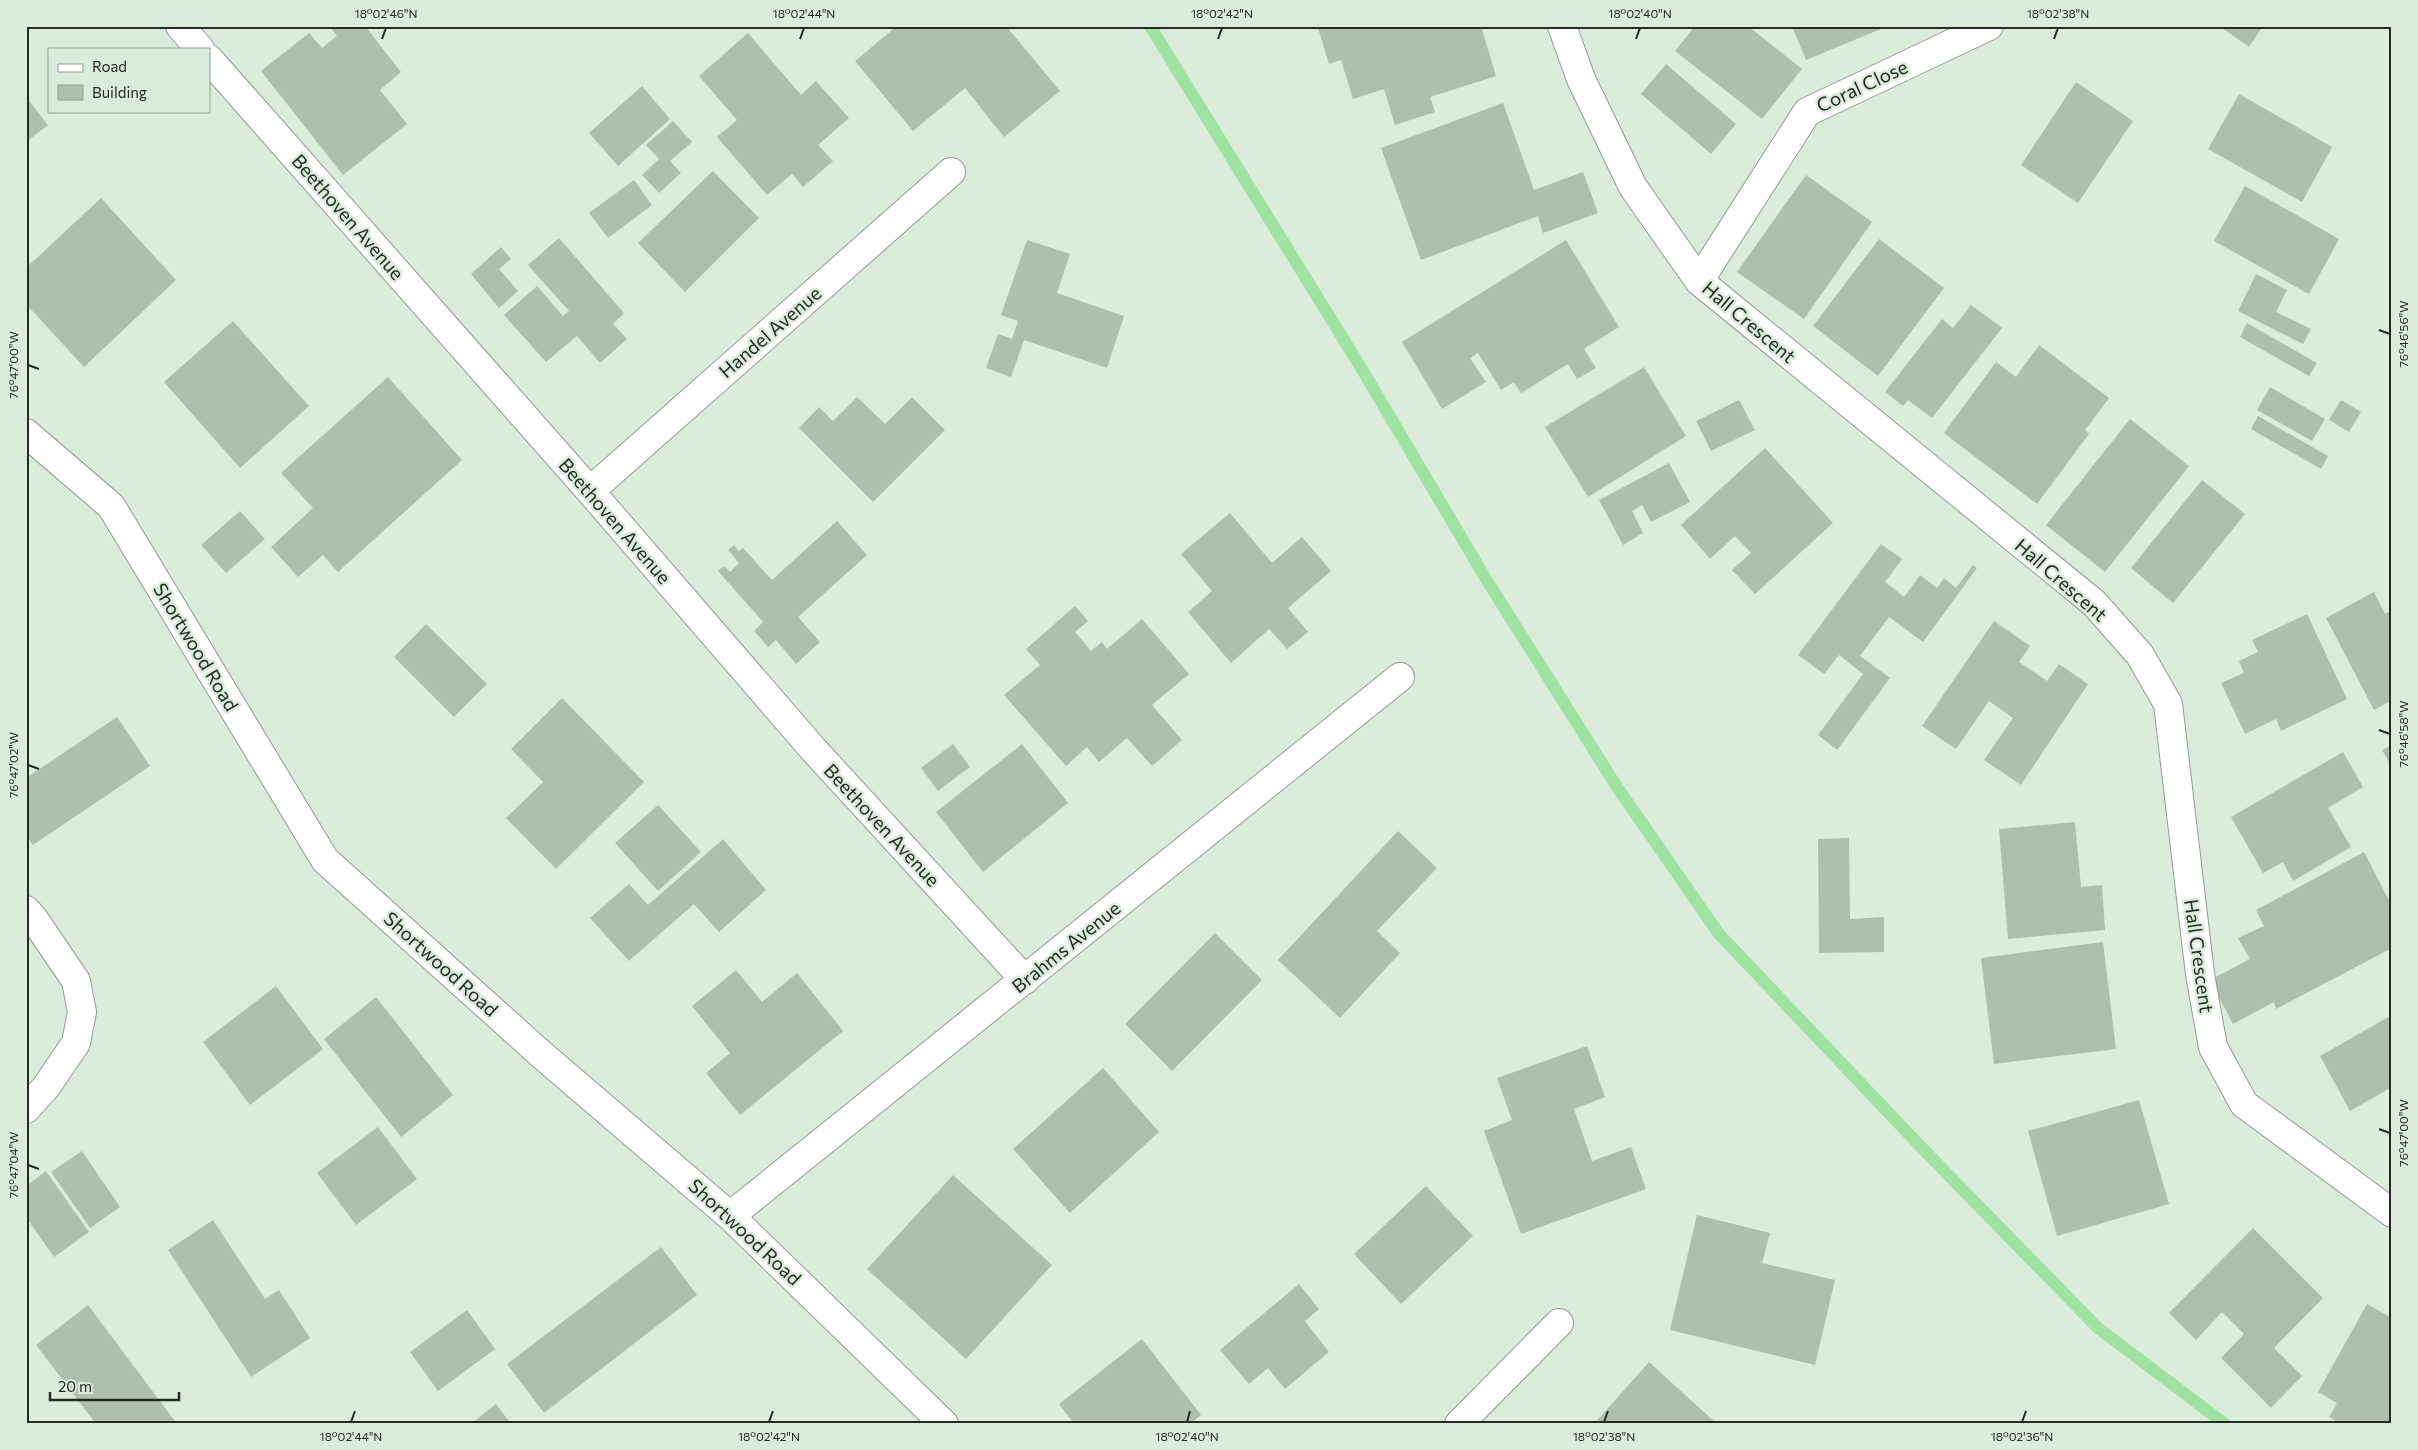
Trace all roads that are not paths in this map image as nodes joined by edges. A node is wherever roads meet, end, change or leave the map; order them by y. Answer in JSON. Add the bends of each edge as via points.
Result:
{"nodes":[{"id":1,"x":180,"y":26,"type":"edge"},
{"id":2,"x":1562,"y":26,"type":"edge"},
{"id":3,"x":1989,"y":26,"type":"edge"},
{"id":4,"x":199,"y":48,"type":"edge"},
{"id":5,"x":210,"y":60,"type":"edge"},
{"id":6,"x":951,"y":172,"type":"dead end"},
{"id":7,"x":1699,"y":281,"type":"junction"},
{"id":8,"x":26,"y":433,"type":"edge"},
{"id":9,"x":590,"y":491,"type":"junction"},
{"id":10,"x":1400,"y":677,"type":"dead end"},
{"id":11,"x":26,"y":910,"type":"edge"},
{"id":12,"x":1025,"y":980,"type":"junction"},
{"id":13,"x":26,"y":1109,"type":"edge"},
{"id":14,"x":2392,"y":1213,"type":"edge"},
{"id":15,"x":730,"y":1216,"type":"junction"},
{"id":16,"x":1559,"y":1323,"type":"dead end"},
{"id":17,"x":944,"y":1424,"type":"edge"},
{"id":18,"x":1459,"y":1424,"type":"edge"}],
"edges":[{"from":1,"to":4,"type":"street"},
{"from":2,"to":7,"type":"street","name":"Hall Crescent","via":[[1581,79],[1632,187]]},
{"from":3,"to":7,"type":"street","name":"Coral Close","via":[[1807,112]]},
{"from":5,"to":9,"type":"street","name":"Beethoven Avenue"},
{"from":6,"to":9,"type":"street","name":"Handel Avenue"},
{"from":7,"to":14,"type":"street","name":"Hall Crescent","via":[[2094,604],[2140,654],[2168,704],[2200,974],[2213,1047],[2244,1104]]},
{"from":8,"to":15,"type":"street","name":"Shortwood Road","via":[[111,506],[325,860]]},
{"from":9,"to":12,"type":"street","name":"Beethoven Avenue","via":[[813,749]]},
{"from":10,"to":12,"type":"street","name":"Brahms Avenue"},
{"from":11,"to":13,"type":"street","via":[[76,981],[82,1012],[76,1043],[46,1087]]},
{"from":12,"to":15,"type":"street","name":"Brahms Avenue"},
{"from":15,"to":17,"type":"street","name":"Shortwood Road"},
{"from":16,"to":18,"type":"street"}]}
